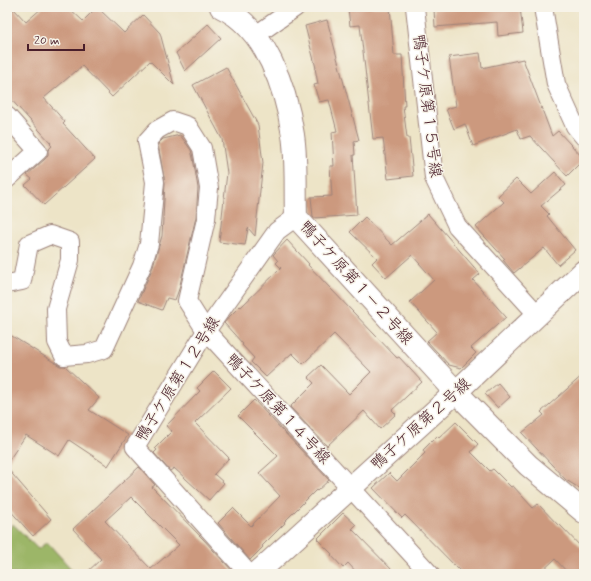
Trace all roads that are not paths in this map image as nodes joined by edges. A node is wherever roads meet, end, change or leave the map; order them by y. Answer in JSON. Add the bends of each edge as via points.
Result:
{"nodes":[{"id":1,"x":221,"y":7,"type":"edge"},
{"id":2,"x":296,"y":7,"type":"edge"},
{"id":3,"x":415,"y":7,"type":"edge"},
{"id":4,"x":543,"y":7,"type":"edge"},
{"id":5,"x":256,"y":35,"type":"junction"},
{"id":6,"x":7,"y":116,"type":"edge"},
{"id":7,"x":584,"y":137,"type":"edge"},
{"id":8,"x":7,"y":179,"type":"edge"},
{"id":9,"x":296,"y":217,"type":"junction"},
{"id":10,"x":584,"y":272,"type":"edge"},
{"id":11,"x":7,"y":284,"type":"edge"},
{"id":12,"x":537,"y":314,"type":"junction"},
{"id":13,"x":206,"y":330,"type":"junction"},
{"id":14,"x":456,"y":392,"type":"junction"},
{"id":15,"x":351,"y":487,"type":"junction"},
{"id":16,"x":584,"y":512,"type":"edge"},
{"id":17,"x":249,"y":574,"type":"edge"},
{"id":18,"x":256,"y":574,"type":"edge"},
{"id":19,"x":430,"y":574,"type":"edge"}],
"edges":[{"from":1,"to":5,"type":"street","name":"鴨子ケ原第１－２号線","via":[[233,13]]},
{"from":2,"to":5,"type":"street"},
{"from":3,"to":12,"type":"street","name":"鴨子ケ原第１５号線","via":[[434,178],[457,226]]},
{"from":4,"to":7,"type":"street","via":[[556,84],[574,126]]},
{"from":5,"to":9,"type":"street","name":"鴨子ケ原第１－２号線","via":[[269,57],[283,92],[293,135]]},
{"from":6,"to":8,"type":"street","via":[[38,151]]},
{"from":9,"to":13,"type":"street","name":"鴨子ケ原第１２号線","via":[[277,231]]},
{"from":9,"to":14,"type":"street","name":"鴨子ケ原第１－２号線"},
{"from":10,"to":12,"type":"street","name":"鴨子ケ原第２号線"},
{"from":11,"to":13,"type":"street","name":"鴨子ケ原第１４号線","via":[[22,281],[29,244],[50,235],[70,242],[70,260],[56,310],[58,342],[64,356],[104,349],[142,266],[149,244],[155,182],[147,141],[157,130],[174,121],[188,126],[202,148],[209,188],[206,219],[188,301]]},
{"from":12,"to":14,"type":"street","name":"鴨子ケ原第２号線"},
{"from":13,"to":15,"type":"street","name":"鴨子ケ原第１４号線"},
{"from":13,"to":17,"type":"street","name":"鴨子ケ原第１２号線","via":[[136,447]]},
{"from":14,"to":15,"type":"street","name":"鴨子ケ原第２号線"},
{"from":14,"to":16,"type":"street","name":"鴨子ケ原第１－２号線","via":[[528,465]]},
{"from":15,"to":18,"type":"street","name":"鴨子ケ原第２号線"},
{"from":15,"to":19,"type":"street","name":"鴨子ケ原第１４号線"}]}
